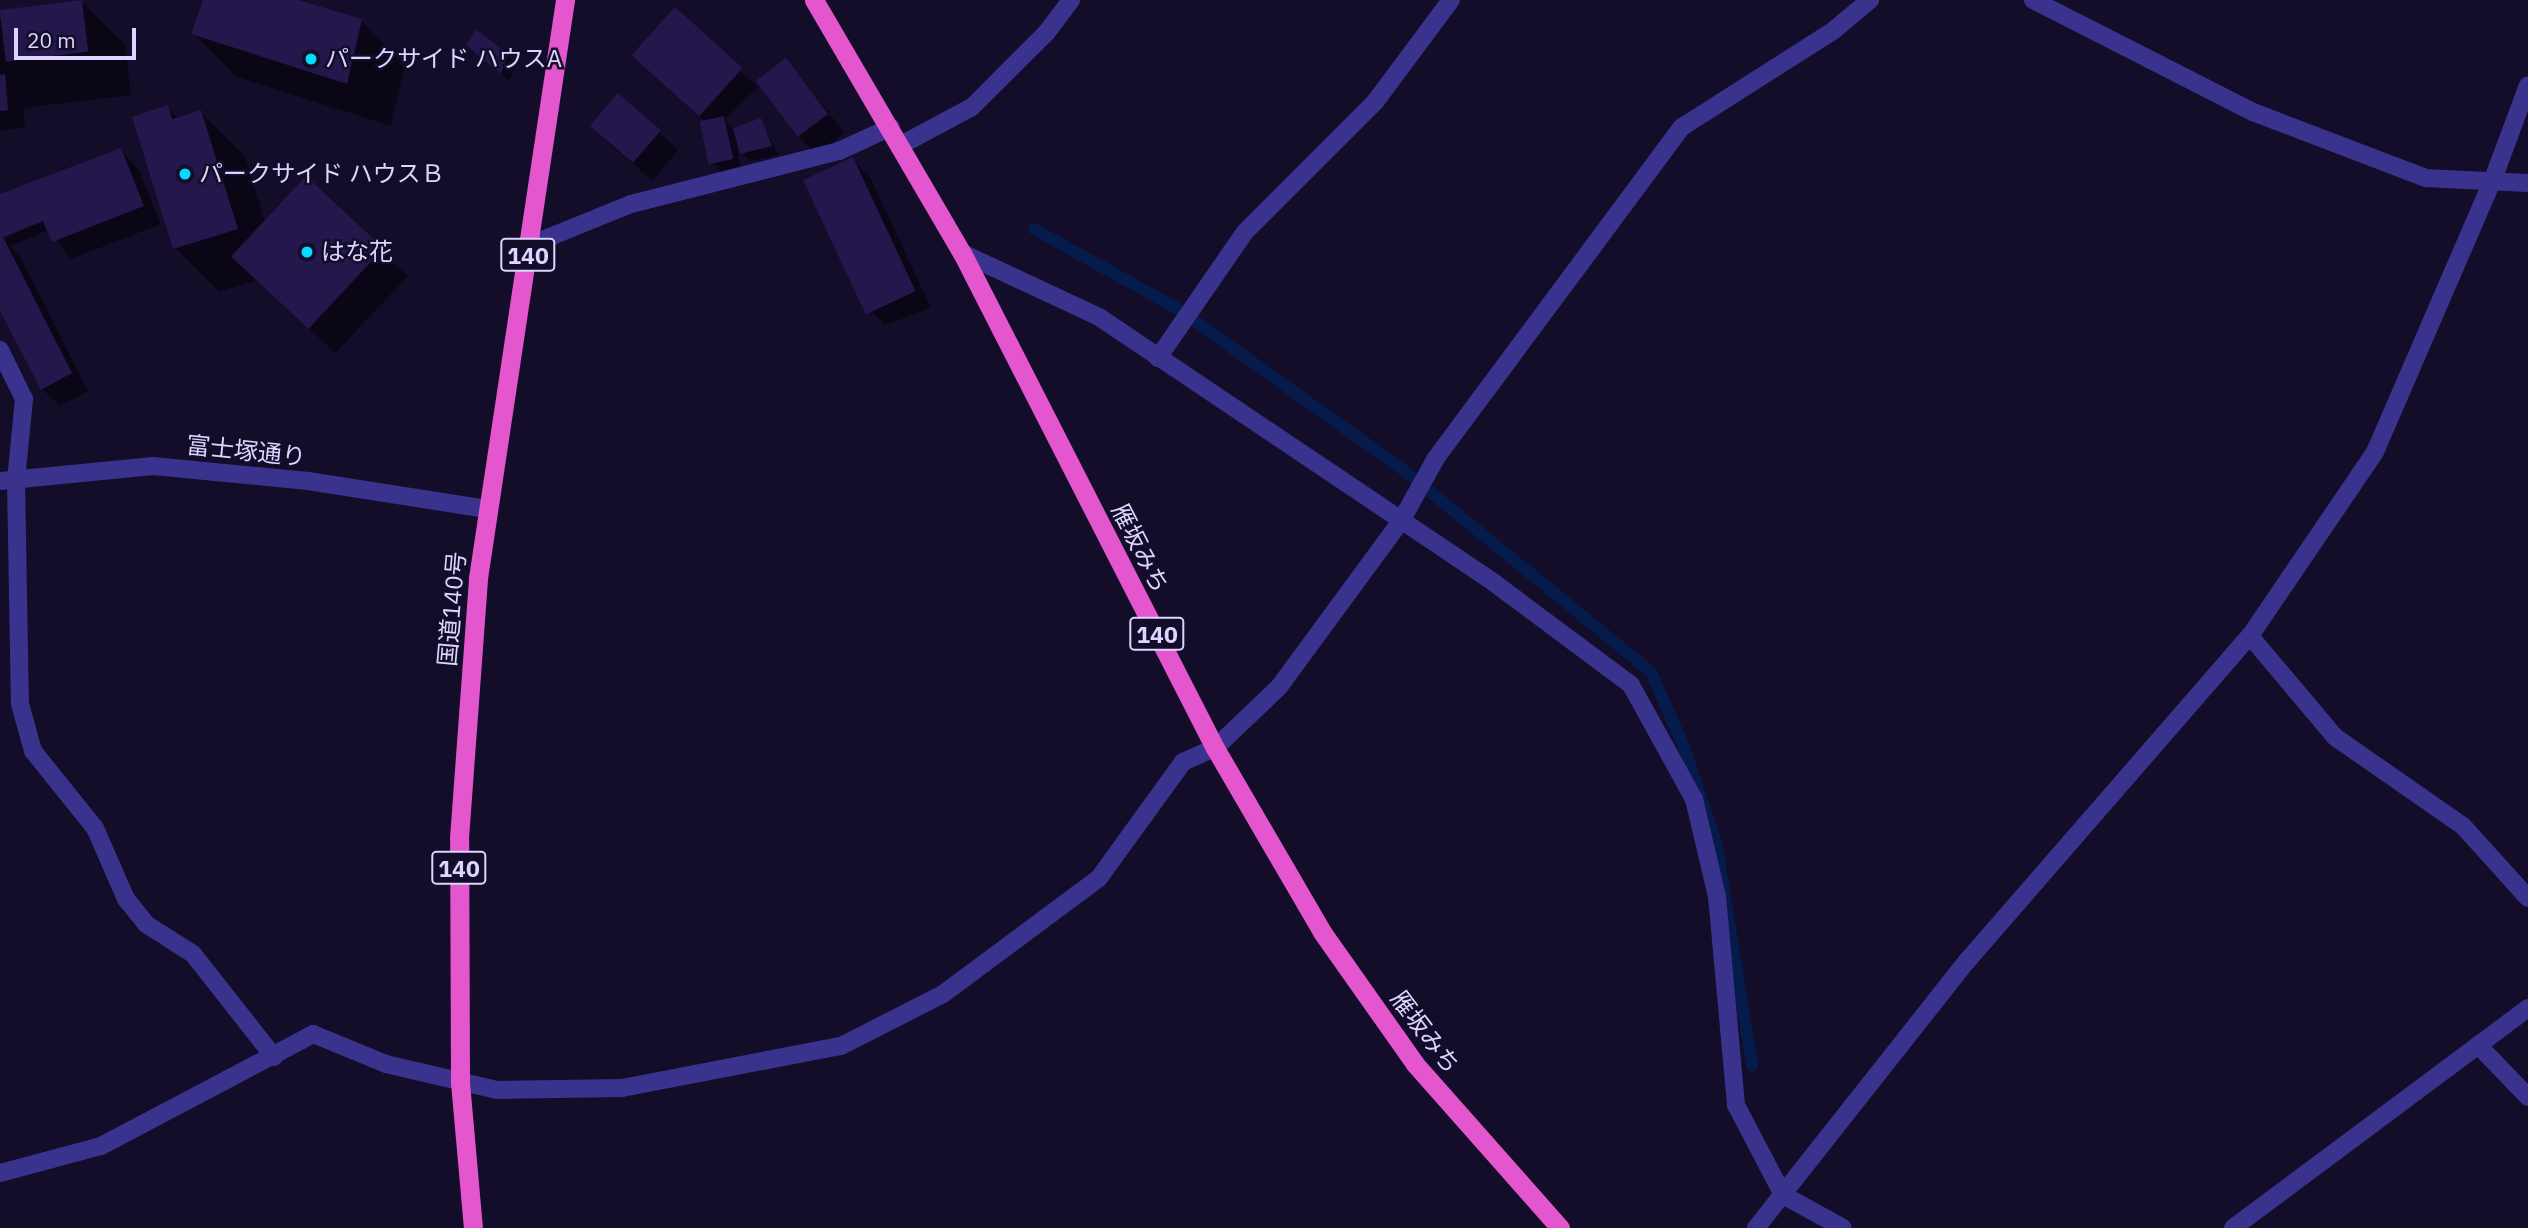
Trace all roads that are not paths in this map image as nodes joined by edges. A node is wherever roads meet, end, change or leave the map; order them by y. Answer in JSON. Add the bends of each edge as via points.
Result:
{"nodes":[{"id":1,"x":565,"y":0,"type":"edge"},
{"id":2,"x":814,"y":0,"type":"edge"},
{"id":3,"x":1071,"y":0,"type":"edge"},
{"id":4,"x":1451,"y":0,"type":"edge"},
{"id":5,"x":1870,"y":0,"type":"edge"},
{"id":6,"x":2033,"y":0,"type":"edge"},
{"id":7,"x":2528,"y":85,"type":"edge"},
{"id":8,"x":891,"y":127,"type":"junction"},
{"id":9,"x":901,"y":145,"type":"junction"},
{"id":10,"x":2491,"y":182,"type":"junction"},
{"id":11,"x":2528,"y":183,"type":"edge"},
{"id":12,"x":530,"y":245,"type":"junction"},
{"id":13,"x":962,"y":253,"type":"junction"},
{"id":14,"x":0,"y":350,"type":"edge"},
{"id":15,"x":1158,"y":358,"type":"junction"},
{"id":16,"x":8,"y":480,"type":"edge"},
{"id":17,"x":486,"y":509,"type":"junction"},
{"id":18,"x":1401,"y":521,"type":"junction"},
{"id":19,"x":2250,"y":636,"type":"junction"},
{"id":20,"x":1215,"y":748,"type":"junction"},
{"id":21,"x":2528,"y":898,"type":"edge"},
{"id":22,"x":2528,"y":1008,"type":"edge"},
{"id":23,"x":2478,"y":1045,"type":"junction"},
{"id":24,"x":274,"y":1057,"type":"junction"},
{"id":25,"x":460,"y":1083,"type":"junction"},
{"id":26,"x":2528,"y":1097,"type":"edge"},
{"id":27,"x":0,"y":1173,"type":"edge"},
{"id":28,"x":1783,"y":1195,"type":"junction"},
{"id":29,"x":473,"y":1228,"type":"edge"},
{"id":30,"x":1560,"y":1228,"type":"edge"},
{"id":31,"x":1756,"y":1228,"type":"edge"},
{"id":32,"x":1843,"y":1228,"type":"edge"},
{"id":33,"x":2233,"y":1228,"type":"edge"}],
"edges":[{"from":1,"to":12,"type":"highway","name":"国道140号","number":"140"},
{"from":2,"to":8,"type":"highway","name":"雁坂みち","number":"140"},
{"from":3,"to":9,"type":"street","via":[[1047,32],[972,107]]},
{"from":4,"to":15,"type":"street","via":[[1375,102],[1245,232]]},
{"from":5,"to":18,"type":"street","via":[[1834,30],[1682,127],[1436,458]]},
{"from":6,"to":10,"type":"street","via":[[2253,112],[2426,178]]},
{"from":7,"to":10,"type":"street"},
{"from":8,"to":9,"type":"highway","name":"雁坂みち","number":"140"},
{"from":8,"to":12,"type":"street","via":[[839,151],[631,204]]},
{"from":9,"to":13,"type":"highway","name":"雁坂みち","number":"140"},
{"from":10,"to":11,"type":"street"},
{"from":10,"to":19,"type":"street","via":[[2375,452]]},
{"from":12,"to":17,"type":"highway","name":"国道140号","number":"140"},
{"from":13,"to":15,"type":"street","via":[[1100,317]]},
{"from":13,"to":20,"type":"highway","name":"雁坂みち","number":"140"},
{"from":14,"to":16,"type":"street","via":[[24,399]]},
{"from":15,"to":18,"type":"street"},
{"from":16,"to":17,"type":"street","name":"富士塚通り","via":[[153,466],[308,481]]},
{"from":16,"to":24,"type":"street","via":[[20,704],[33,751],[94,828],[126,899],[146,924],[193,954]]},
{"from":17,"to":25,"type":"highway","name":"国道140号","number":"140","via":[[459,838]]},
{"from":18,"to":20,"type":"street","via":[[1279,687]]},
{"from":18,"to":28,"type":"street","via":[[1504,590],[1631,685],[1694,799],[1717,896],[1736,1105]]},
{"from":19,"to":21,"type":"street","via":[[2335,737],[2463,826]]},
{"from":19,"to":28,"type":"street","via":[[1966,961],[1825,1135]]},
{"from":20,"to":25,"type":"street","via":[[1183,762],[1099,878],[943,994],[841,1046],[622,1088],[551,1092]]},
{"from":20,"to":30,"type":"highway","name":"雁坂みち","number":"140","via":[[1322,932],[1415,1064]]},
{"from":22,"to":23,"type":"street"},
{"from":23,"to":26,"type":"street"},
{"from":23,"to":33,"type":"street"},
{"from":24,"to":25,"type":"street","via":[[313,1034],[386,1064]]},
{"from":24,"to":27,"type":"street","via":[[101,1146]]},
{"from":25,"to":29,"type":"highway","name":"国道140号","number":"140"},
{"from":28,"to":31,"type":"street"},
{"from":28,"to":32,"type":"street"}]}
